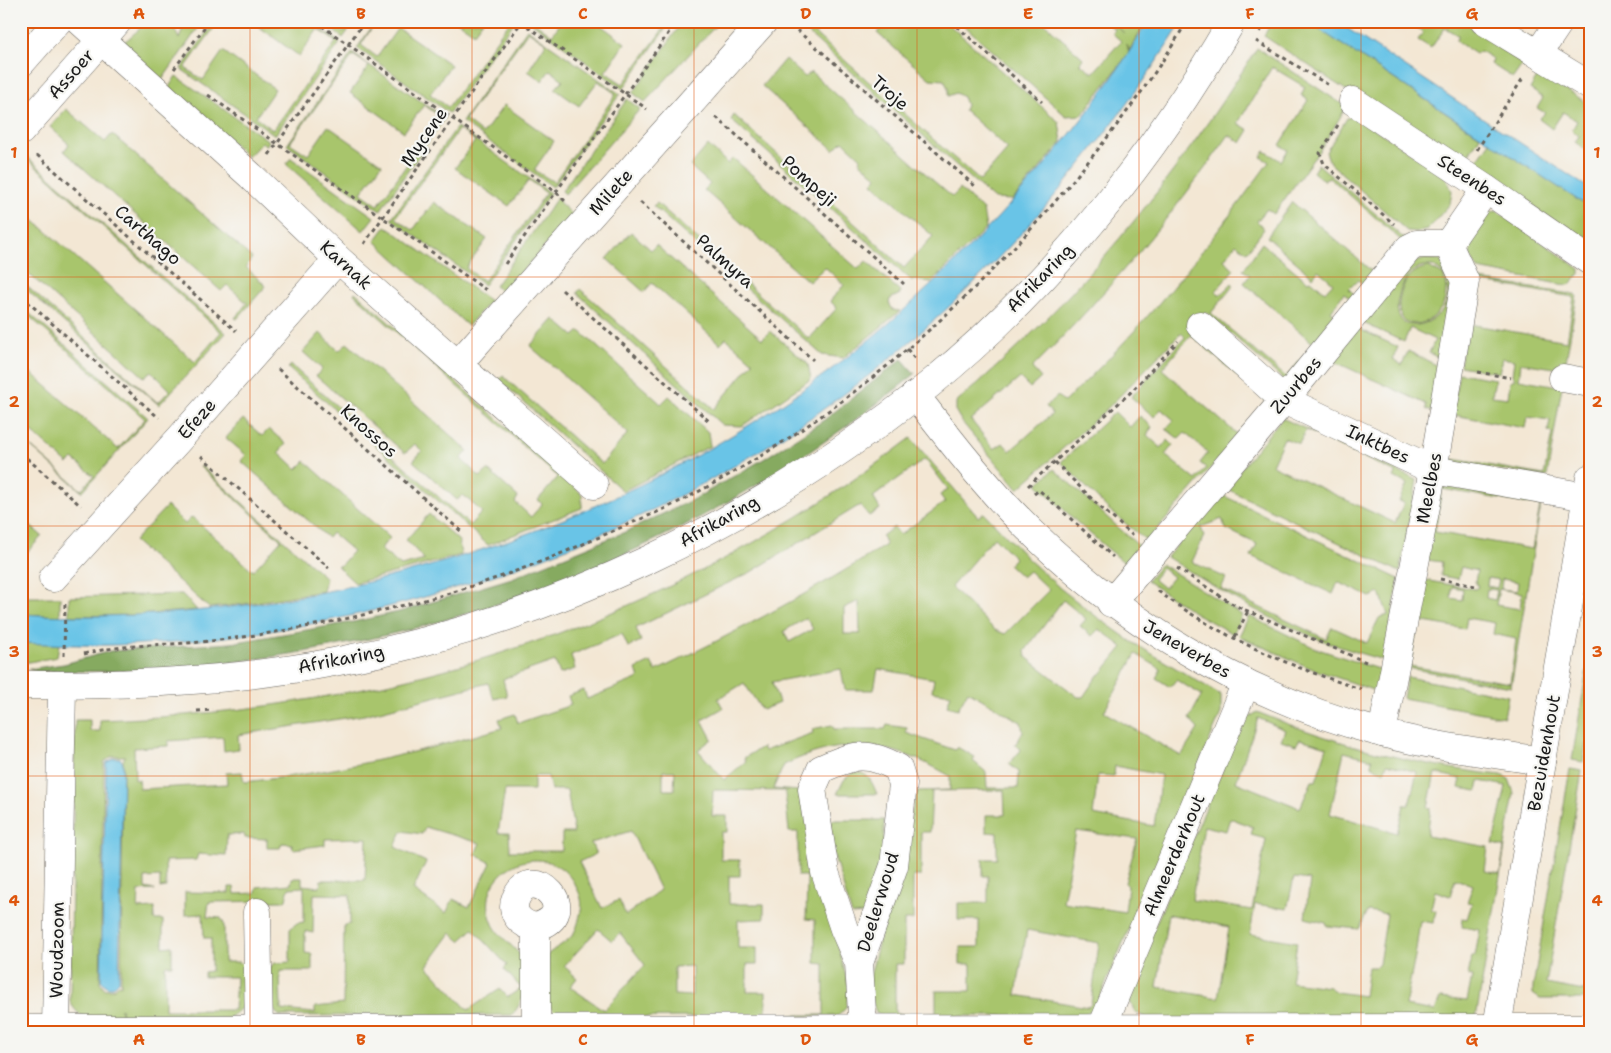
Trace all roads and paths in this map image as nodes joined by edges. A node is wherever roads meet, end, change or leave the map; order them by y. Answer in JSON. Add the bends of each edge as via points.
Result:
{"nodes":[{"id":1,"x":58,"y":21,"type":"edge"},
{"id":2,"x":80,"y":21,"type":"edge"},
{"id":3,"x":209,"y":21,"type":"edge"},
{"id":4,"x":315,"y":21,"type":"edge"},
{"id":5,"x":365,"y":21,"type":"edge"},
{"id":6,"x":522,"y":21,"type":"edge"},
{"id":7,"x":677,"y":21,"type":"edge"},
{"id":8,"x":764,"y":21,"type":"edge"},
{"id":9,"x":787,"y":21,"type":"edge"},
{"id":10,"x":951,"y":21,"type":"edge"},
{"id":11,"x":1187,"y":21,"type":"edge"},
{"id":12,"x":1232,"y":21,"type":"edge"},
{"id":13,"x":1484,"y":21,"type":"edge"},
{"id":14,"x":1560,"y":21,"type":"edge"},
{"id":15,"x":110,"y":31,"type":"edge"},
{"id":16,"x":349,"y":45,"type":"junction"},
{"id":17,"x":1251,"y":48,"type":"dead end"},
{"id":18,"x":1538,"y":54,"type":"junction"},
{"id":19,"x":21,"y":63,"type":"edge"},
{"id":20,"x":174,"y":70,"type":"dead end"},
{"id":21,"x":1590,"y":86,"type":"edge"},
{"id":22,"x":206,"y":94,"type":"dead end"},
{"id":23,"x":626,"y":94,"type":"junction"},
{"id":24,"x":696,"y":98,"type":"junction"},
{"id":25,"x":1353,"y":101,"type":"junction"},
{"id":26,"x":1042,"y":102,"type":"dead end"},
{"id":27,"x":452,"y":120,"type":"junction"},
{"id":28,"x":670,"y":126,"type":"junction"},
{"id":29,"x":21,"y":131,"type":"edge"},
{"id":30,"x":1482,"y":143,"type":"dead end"},
{"id":31,"x":278,"y":146,"type":"junction"},
{"id":32,"x":36,"y":155,"type":"dead end"},
{"id":33,"x":250,"y":176,"type":"junction"},
{"id":34,"x":619,"y":183,"type":"junction"},
{"id":35,"x":975,"y":186,"type":"dead end"},
{"id":36,"x":1486,"y":188,"type":"junction"},
{"id":37,"x":556,"y":192,"type":"junction"},
{"id":38,"x":383,"y":218,"type":"junction"},
{"id":39,"x":585,"y":221,"type":"junction"},
{"id":40,"x":1417,"y":244,"type":"junction"},
{"id":41,"x":1448,"y":244,"type":"junction"},
{"id":42,"x":1590,"y":261,"type":"edge"},
{"id":43,"x":342,"y":263,"type":"junction"},
{"id":44,"x":503,"y":268,"type":"dead end"},
{"id":45,"x":541,"y":271,"type":"junction"},
{"id":46,"x":492,"y":283,"type":"dead end"},
{"id":47,"x":904,"y":284,"type":"dead end"},
{"id":48,"x":21,"y":296,"type":"edge"},
{"id":49,"x":1191,"y":331,"type":"joint"},
{"id":50,"x":257,"y":350,"type":"junction"},
{"id":51,"x":813,"y":360,"type":"dead end"},
{"id":52,"x":458,"y":364,"type":"junction"},
{"id":53,"x":1563,"y":378,"type":"dead end"},
{"id":54,"x":1590,"y":384,"type":"edge"},
{"id":55,"x":915,"y":395,"type":"junction"},
{"id":56,"x":1284,"y":400,"type":"junction"},
{"id":57,"x":710,"y":422,"type":"dead end"},
{"id":58,"x":181,"y":437,"type":"junction"},
{"id":59,"x":21,"y":452,"type":"edge"},
{"id":60,"x":1055,"y":462,"type":"junction"},
{"id":61,"x":1433,"y":470,"type":"junction"},
{"id":62,"x":594,"y":485,"type":"dead end"},
{"id":63,"x":1025,"y":488,"type":"dead end"},
{"id":64,"x":1588,"y":488,"type":"edge"},
{"id":65,"x":101,"y":525,"type":"junction"},
{"id":66,"x":463,"y":534,"type":"dead end"},
{"id":67,"x":1154,"y":552,"type":"junction"},
{"id":68,"x":329,"y":568,"type":"dead end"},
{"id":69,"x":1413,"y":574,"type":"junction"},
{"id":70,"x":53,"y":578,"type":"dead end"},
{"id":71,"x":1475,"y":586,"type":"dead end"},
{"id":72,"x":65,"y":602,"type":"dead end"},
{"id":73,"x":1111,"y":603,"type":"junction"},
{"id":74,"x":1248,"y":611,"type":"junction"},
{"id":75,"x":1235,"y":638,"type":"dead end"},
{"id":76,"x":64,"y":654,"type":"dead end"},
{"id":77,"x":80,"y":655,"type":"dead end"},
{"id":78,"x":72,"y":657,"type":"dead end"},
{"id":79,"x":1395,"y":668,"type":"junction"},
{"id":80,"x":63,"y":672,"type":"junction"},
{"id":81,"x":1246,"y":683,"type":"junction"},
{"id":82,"x":21,"y":685,"type":"edge"},
{"id":83,"x":217,"y":709,"type":"dead end"},
{"id":84,"x":188,"y":711,"type":"dead end"},
{"id":85,"x":1382,"y":733,"type":"junction"},
{"id":86,"x":1542,"y":761,"type":"junction"},
{"id":87,"x":257,"y":912,"type":"dead end"},
{"id":88,"x":536,"y":928,"type":"dead end"},
{"id":89,"x":859,"y":963,"type":"junction"},
{"id":90,"x":1497,"y":1027,"type":"junction"},
{"id":91,"x":1102,"y":1028,"type":"junction"},
{"id":92,"x":1590,"y":1028,"type":"edge"},
{"id":93,"x":21,"y":1029,"type":"edge"},
{"id":94,"x":536,"y":1029,"type":"junction"},
{"id":95,"x":863,"y":1029,"type":"junction"},
{"id":96,"x":56,"y":1030,"type":"junction"},
{"id":97,"x":131,"y":1030,"type":"edge"},
{"id":98,"x":194,"y":1030,"type":"edge"},
{"id":99,"x":259,"y":1030,"type":"edge"},
{"id":100,"x":462,"y":1031,"type":"edge"}],
"edges":[{"from":1,"to":19,"type":"street"},
{"from":2,"to":15,"type":"street","name":"Assoer"},
{"from":3,"to":20,"type":"path"},
{"from":4,"to":16,"type":"path"},
{"from":5,"to":16,"type":"path"},
{"from":6,"to":23,"type":"path"},
{"from":6,"to":27,"type":"path","name":"Mycene"},
{"from":7,"to":23,"type":"path"},
{"from":8,"to":24,"type":"street","name":"Milete"},
{"from":9,"to":35,"type":"path","name":"Troje"},
{"from":10,"to":26,"type":"path"},
{"from":11,"to":77,"type":"path","via":[[1116,127],[1040,220],[962,300],[908,351],[812,423],[691,496],[506,575],[401,606],[310,627],[174,645],[105,648]]},
{"from":12,"to":55,"type":"street","name":"Afrikaring","via":[[1168,122],[1091,223],[997,322]]},
{"from":13,"to":18,"type":"street"},
{"from":14,"to":18,"type":"street"},
{"from":15,"to":29,"type":"street","name":"Assoer"},
{"from":15,"to":33,"type":"street","name":"Karnak"},
{"from":16,"to":27,"type":"path"},
{"from":16,"to":31,"type":"path"},
{"from":17,"to":25,"type":"path","via":[[1256,41]]},
{"from":18,"to":21,"type":"street"},
{"from":18,"to":30,"type":"path"},
{"from":22,"to":31,"type":"path"},
{"from":23,"to":28,"type":"path"},
{"from":23,"to":37,"type":"path"},
{"from":24,"to":28,"type":"street","name":"Milete"},
{"from":24,"to":47,"type":"path","name":"Pompeji"},
{"from":25,"to":36,"type":"street","name":"Steenbes"},
{"from":25,"to":40,"type":"path","via":[[1320,153],[1324,164]]},
{"from":27,"to":37,"type":"path"},
{"from":27,"to":38,"type":"path","name":"Mycene"},
{"from":28,"to":34,"type":"street","name":"Milete"},
{"from":31,"to":33,"type":"path"},
{"from":31,"to":38,"type":"path"},
{"from":32,"to":50,"type":"path","name":"Carthago"},
{"from":33,"to":43,"type":"street","name":"Karnak"},
{"from":34,"to":39,"type":"street","name":"Milete"},
{"from":34,"to":51,"type":"path","name":"Palmyra"},
{"from":36,"to":41,"type":"street"},
{"from":36,"to":42,"type":"street","name":"Steenbes"},
{"from":37,"to":39,"type":"path"},
{"from":37,"to":44,"type":"path"},
{"from":38,"to":43,"type":"path","name":"Mycene"},
{"from":38,"to":46,"type":"path","via":[[487,291]]},
{"from":39,"to":45,"type":"street","name":"Milete"},
{"from":40,"to":41,"type":"street"},
{"from":40,"to":56,"type":"street","name":"Zuurbes","via":[[1409,248]]},
{"from":41,"to":61,"type":"street","name":"Meelbes","via":[[1465,281]]},
{"from":43,"to":50,"type":"street","name":"Efeze"},
{"from":43,"to":52,"type":"street","name":"Karnak"},
{"from":45,"to":52,"type":"street","name":"Milete"},
{"from":45,"to":57,"type":"path"},
{"from":48,"to":58,"type":"path"},
{"from":49,"to":56,"type":"street","name":"Inktbes"},
{"from":49,"to":60,"type":"path"},
{"from":50,"to":58,"type":"street","name":"Efeze"},
{"from":50,"to":66,"type":"path","name":"Knossos"},
{"from":52,"to":62,"type":"street","name":"Karnak"},
{"from":53,"to":54,"type":"street"},
{"from":55,"to":73,"type":"street","name":"Jeneverbes","via":[[1011,511],[1058,558]]},
{"from":55,"to":80,"type":"street","name":"Afrikaring","via":[[805,472],[744,509],[682,543],[526,609],[398,648],[297,668],[186,682]]},
{"from":56,"to":61,"type":"street","name":"Inktbes"},
{"from":56,"to":67,"type":"street","name":"Zuurbes"},
{"from":58,"to":65,"type":"street","name":"Efeze"},
{"from":58,"to":68,"type":"path"},
{"from":59,"to":65,"type":"path"},
{"from":60,"to":63,"type":"path"},
{"from":60,"to":67,"type":"path","via":[[1098,505]]},
{"from":61,"to":64,"type":"street","name":"Inktbes"},
{"from":61,"to":69,"type":"street","name":"Meelbes"},
{"from":64,"to":86,"type":"street","name":"Bezuidenhout"},
{"from":65,"to":70,"type":"street","name":"Efeze"},
{"from":67,"to":73,"type":"street","name":"Zuurbes"},
{"from":67,"to":74,"type":"path"},
{"from":69,"to":71,"type":"path"},
{"from":69,"to":79,"type":"street","name":"Meelbes"},
{"from":72,"to":76,"type":"path"},
{"from":73,"to":81,"type":"street","name":"Jeneverbes","via":[[1175,646]]},
{"from":74,"to":75,"type":"path"},
{"from":74,"to":79,"type":"path","via":[[1364,661]]},
{"from":78,"to":80,"type":"path"},
{"from":79,"to":85,"type":"street","name":"Meelbes"},
{"from":80,"to":82,"type":"street","name":"Afrikaring"},
{"from":80,"to":96,"type":"street","name":"Woudzoom"},
{"from":81,"to":85,"type":"street","name":"Jeneverbes","via":[[1311,710]]},
{"from":81,"to":91,"type":"street","name":"Almeerderhout"},
{"from":83,"to":84,"type":"path"},
{"from":85,"to":86,"type":"street","name":"Jeneverbes"},
{"from":86,"to":90,"type":"street","name":"Bezuidenhout"},
{"from":87,"to":99,"type":"street"},
{"from":88,"to":94,"type":"street"},
{"from":89,"to":89,"type":"street","name":"Deelerwoud","via":[[825,872],[812,789],[821,769],[861,754],[884,760],[898,768],[903,784],[894,866]]},
{"from":89,"to":95,"type":"street","name":"Deelerwoud"},
{"from":90,"to":91,"type":"street"},
{"from":90,"to":92,"type":"street"},
{"from":91,"to":95,"type":"street"},
{"from":93,"to":96,"type":"street"},
{"from":94,"to":95,"type":"street"},
{"from":94,"to":100,"type":"street"},
{"from":96,"to":97,"type":"street"},
{"from":97,"to":98,"type":"street"},
{"from":98,"to":99,"type":"street"},
{"from":99,"to":100,"type":"street"}]}
